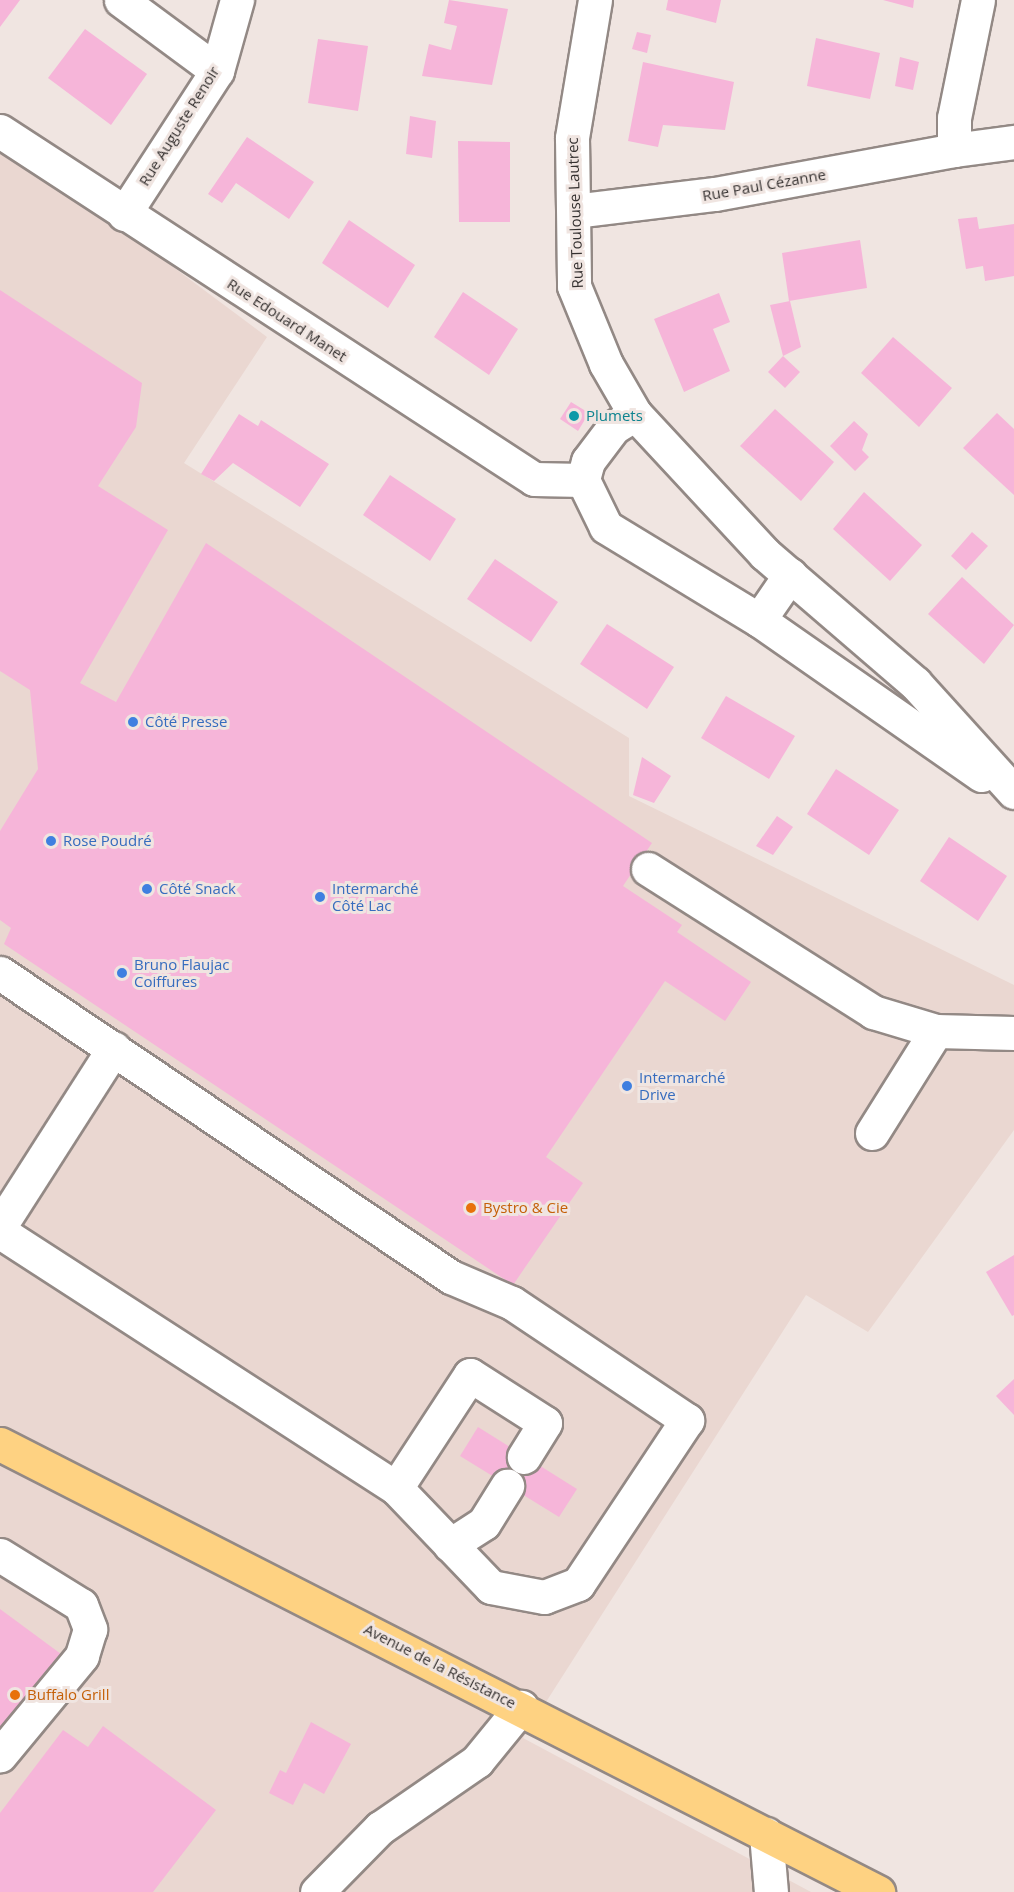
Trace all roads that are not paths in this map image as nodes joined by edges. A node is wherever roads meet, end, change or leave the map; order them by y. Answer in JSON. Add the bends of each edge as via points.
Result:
{"nodes":[{"id":1,"x":121,"y":0,"type":"edge"},
{"id":2,"x":237,"y":0,"type":"edge"},
{"id":3,"x":595,"y":0,"type":"edge"},
{"id":4,"x":978,"y":0,"type":"edge"},
{"id":5,"x":217,"y":71,"type":"junction"},
{"id":6,"x":0,"y":131,"type":"edge"},
{"id":7,"x":1014,"y":142,"type":"edge"},
{"id":8,"x":954,"y":150,"type":"junction"},
{"id":9,"x":574,"y":211,"type":"junction"},
{"id":10,"x":124,"y":214,"type":"junction"},
{"id":11,"x":635,"y":414,"type":"junction"},
{"id":12,"x":583,"y":480,"type":"junction"},
{"id":13,"x":790,"y":575,"type":"junction"},
{"id":14,"x":759,"y":620,"type":"junction"},
{"id":15,"x":915,"y":683,"type":"junction"},
{"id":16,"x":891,"y":712,"type":"junction"},
{"id":17,"x":1014,"y":792,"type":"edge"},
{"id":18,"x":1014,"y":798,"type":"edge"},
{"id":19,"x":648,"y":869,"type":"dead end"},
{"id":20,"x":0,"y":973,"type":"edge"},
{"id":21,"x":936,"y":1030,"type":"junction"},
{"id":22,"x":1014,"y":1033,"type":"edge"},
{"id":23,"x":114,"y":1048,"type":"junction"},
{"id":24,"x":872,"y":1133,"type":"dead end"},
{"id":25,"x":0,"y":1226,"type":"edge"},
{"id":26,"x":0,"y":1232,"type":"edge"},
{"id":27,"x":0,"y":1444,"type":"edge"},
{"id":28,"x":524,"y":1457,"type":"dead end"},
{"id":29,"x":507,"y":1486,"type":"dead end"},
{"id":30,"x":396,"y":1488,"type":"junction"},
{"id":31,"x":450,"y":1545,"type":"junction"},
{"id":32,"x":0,"y":1555,"type":"edge"},
{"id":33,"x":521,"y":1707,"type":"junction"},
{"id":34,"x":0,"y":1755,"type":"edge"},
{"id":35,"x":766,"y":1834,"type":"junction"},
{"id":36,"x":317,"y":1892,"type":"edge"},
{"id":37,"x":771,"y":1892,"type":"edge"},
{"id":38,"x":878,"y":1892,"type":"edge"}],
"edges":[{"from":1,"to":5,"type":"street"},
{"from":2,"to":5,"type":"street","name":"Rue Auguste Renoir"},
{"from":3,"to":9,"type":"street","name":"Rue Toulouse Lautrec","via":[[572,138]]},
{"from":4,"to":8,"type":"street","via":[[954,118]]},
{"from":5,"to":10,"type":"street","name":"Rue Auguste Renoir"},
{"from":6,"to":10,"type":"street","name":"Rue Edouard Manet"},
{"from":7,"to":8,"type":"street","name":"Rue Paul Cézanne"},
{"from":8,"to":9,"type":"street","name":"Rue Paul Cézanne","via":[[715,194]]},
{"from":9,"to":11,"type":"street","name":"Rue Toulouse Lautrec","via":[[574,286],[606,364]]},
{"from":10,"to":12,"type":"street","name":"Rue Edouard Manet","via":[[534,479]]},
{"from":11,"to":12,"type":"street","via":[[613,428],[588,461]]},
{"from":11,"to":13,"type":"street","name":"Rue Toulouse Lautrec"},
{"from":12,"to":14,"type":"street","via":[[606,526]]},
{"from":13,"to":14,"type":"street"},
{"from":13,"to":15,"type":"street","name":"Rue Toulouse Lautrec"},
{"from":14,"to":16,"type":"street"},
{"from":15,"to":16,"type":"street"},
{"from":15,"to":17,"type":"street","name":"Rue Toulouse Lautrec"},
{"from":16,"to":18,"type":"street"},
{"from":19,"to":21,"type":"street","via":[[873,1012]]},
{"from":20,"to":23,"type":"street"},
{"from":21,"to":22,"type":"street"},
{"from":21,"to":24,"type":"street"},
{"from":23,"to":25,"type":"street"},
{"from":23,"to":31,"type":"street","via":[[451,1277],[512,1303],[687,1420],[578,1584],[544,1597],[491,1587]]},
{"from":26,"to":30,"type":"street","via":[[58,1258],[259,1385]]},
{"from":27,"to":33,"type":"main road","name":"Avenue de la Résistance"},
{"from":28,"to":30,"type":"street","via":[[545,1423],[470,1375]]},
{"from":29,"to":31,"type":"street","via":[[484,1523]]},
{"from":30,"to":31,"type":"street"},
{"from":32,"to":34,"type":"street","via":[[81,1605],[90,1629],[82,1656]]},
{"from":33,"to":35,"type":"main road","name":"Avenue de la Résistance"},
{"from":33,"to":36,"type":"street","via":[[477,1761],[380,1828]]},
{"from":35,"to":37,"type":"street"},
{"from":35,"to":38,"type":"main road","name":"Avenue de la Résistance"}]}
